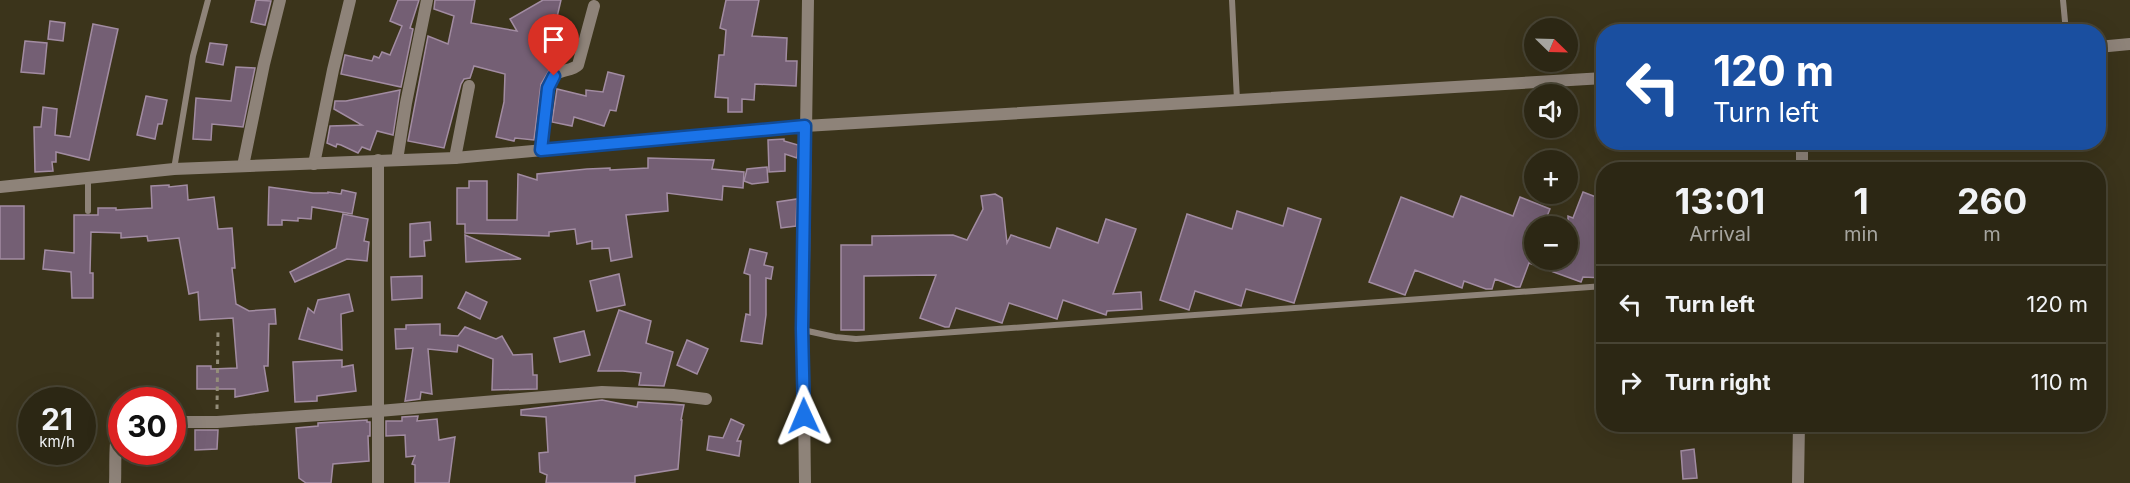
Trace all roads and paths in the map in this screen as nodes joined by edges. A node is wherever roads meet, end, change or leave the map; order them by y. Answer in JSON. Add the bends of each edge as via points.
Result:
{"nodes":[{"id":1,"x":208,"y":0,"type":"edge"},
{"id":2,"x":280,"y":0,"type":"edge"},
{"id":3,"x":350,"y":0,"type":"edge"},
{"id":4,"x":427,"y":0,"type":"edge"},
{"id":5,"x":808,"y":0,"type":"edge"},
{"id":6,"x":1232,"y":0,"type":"edge"},
{"id":7,"x":2063,"y":0,"type":"edge"},
{"id":8,"x":594,"y":6,"type":"dead end"},
{"id":9,"x":2065,"y":24,"type":"edge"},
{"id":10,"x":2130,"y":44,"type":"edge"},
{"id":11,"x":2106,"y":46,"type":"edge"},
{"id":12,"x":1596,"y":78,"type":"edge"},
{"id":13,"x":469,"y":86,"type":"dead end"},
{"id":14,"x":1237,"y":100,"type":"junction"},
{"id":15,"x":805,"y":126,"type":"junction"},
{"id":16,"x":541,"y":150,"type":"junction"},
{"id":17,"x":455,"y":158,"type":"junction"},
{"id":18,"x":378,"y":160,"type":"junction"},
{"id":19,"x":397,"y":160,"type":"junction"},
{"id":20,"x":315,"y":164,"type":"junction"},
{"id":21,"x":243,"y":166,"type":"junction"},
{"id":22,"x":174,"y":169,"type":"junction"},
{"id":23,"x":88,"y":178,"type":"junction"},
{"id":24,"x":0,"y":187,"type":"edge"},
{"id":25,"x":87,"y":212,"type":"dead end"},
{"id":26,"x":1596,"y":287,"type":"edge"},
{"id":27,"x":802,"y":329,"type":"junction"},
{"id":28,"x":218,"y":330,"type":"dead end"},
{"id":29,"x":706,"y":399,"type":"dead end"},
{"id":30,"x":379,"y":411,"type":"junction"},
{"id":31,"x":186,"y":422,"type":"edge"},
{"id":32,"x":217,"y":422,"type":"junction"},
{"id":33,"x":1798,"y":432,"type":"edge"},
{"id":34,"x":116,"y":465,"type":"edge"},
{"id":35,"x":115,"y":483,"type":"edge"},
{"id":36,"x":378,"y":483,"type":"edge"},
{"id":37,"x":805,"y":483,"type":"edge"},
{"id":38,"x":1798,"y":483,"type":"edge"}],
"edges":[{"from":1,"to":22,"type":"lane","via":[[193,56]]},
{"from":2,"to":21,"type":"street"},
{"from":3,"to":20,"type":"street"},
{"from":4,"to":19,"type":"street"},
{"from":5,"to":15,"type":"street"},
{"from":6,"to":14,"type":"lane"},
{"from":7,"to":9,"type":"lane"},
{"from":8,"to":16,"type":"street","via":[[578,65],[554,76],[548,88]]},
{"from":10,"to":11,"type":"street"},
{"from":12,"to":14,"type":"street"},
{"from":13,"to":17,"type":"street"},
{"from":14,"to":15,"type":"street"},
{"from":15,"to":16,"type":"street"},
{"from":15,"to":27,"type":"street"},
{"from":16,"to":17,"type":"street"},
{"from":17,"to":19,"type":"street"},
{"from":18,"to":19,"type":"street"},
{"from":18,"to":20,"type":"street"},
{"from":18,"to":30,"type":"street"},
{"from":20,"to":21,"type":"street"},
{"from":21,"to":22,"type":"street"},
{"from":22,"to":23,"type":"street"},
{"from":23,"to":24,"type":"street"},
{"from":23,"to":25,"type":"lane"},
{"from":26,"to":27,"type":"lane","via":[[856,339]]},
{"from":27,"to":37,"type":"street"},
{"from":28,"to":32,"type":"path"},
{"from":29,"to":30,"type":"street","via":[[602,392]]},
{"from":30,"to":32,"type":"street"},
{"from":30,"to":36,"type":"street"},
{"from":31,"to":32,"type":"street"},
{"from":33,"to":38,"type":"street"},
{"from":34,"to":35,"type":"street"}]}
